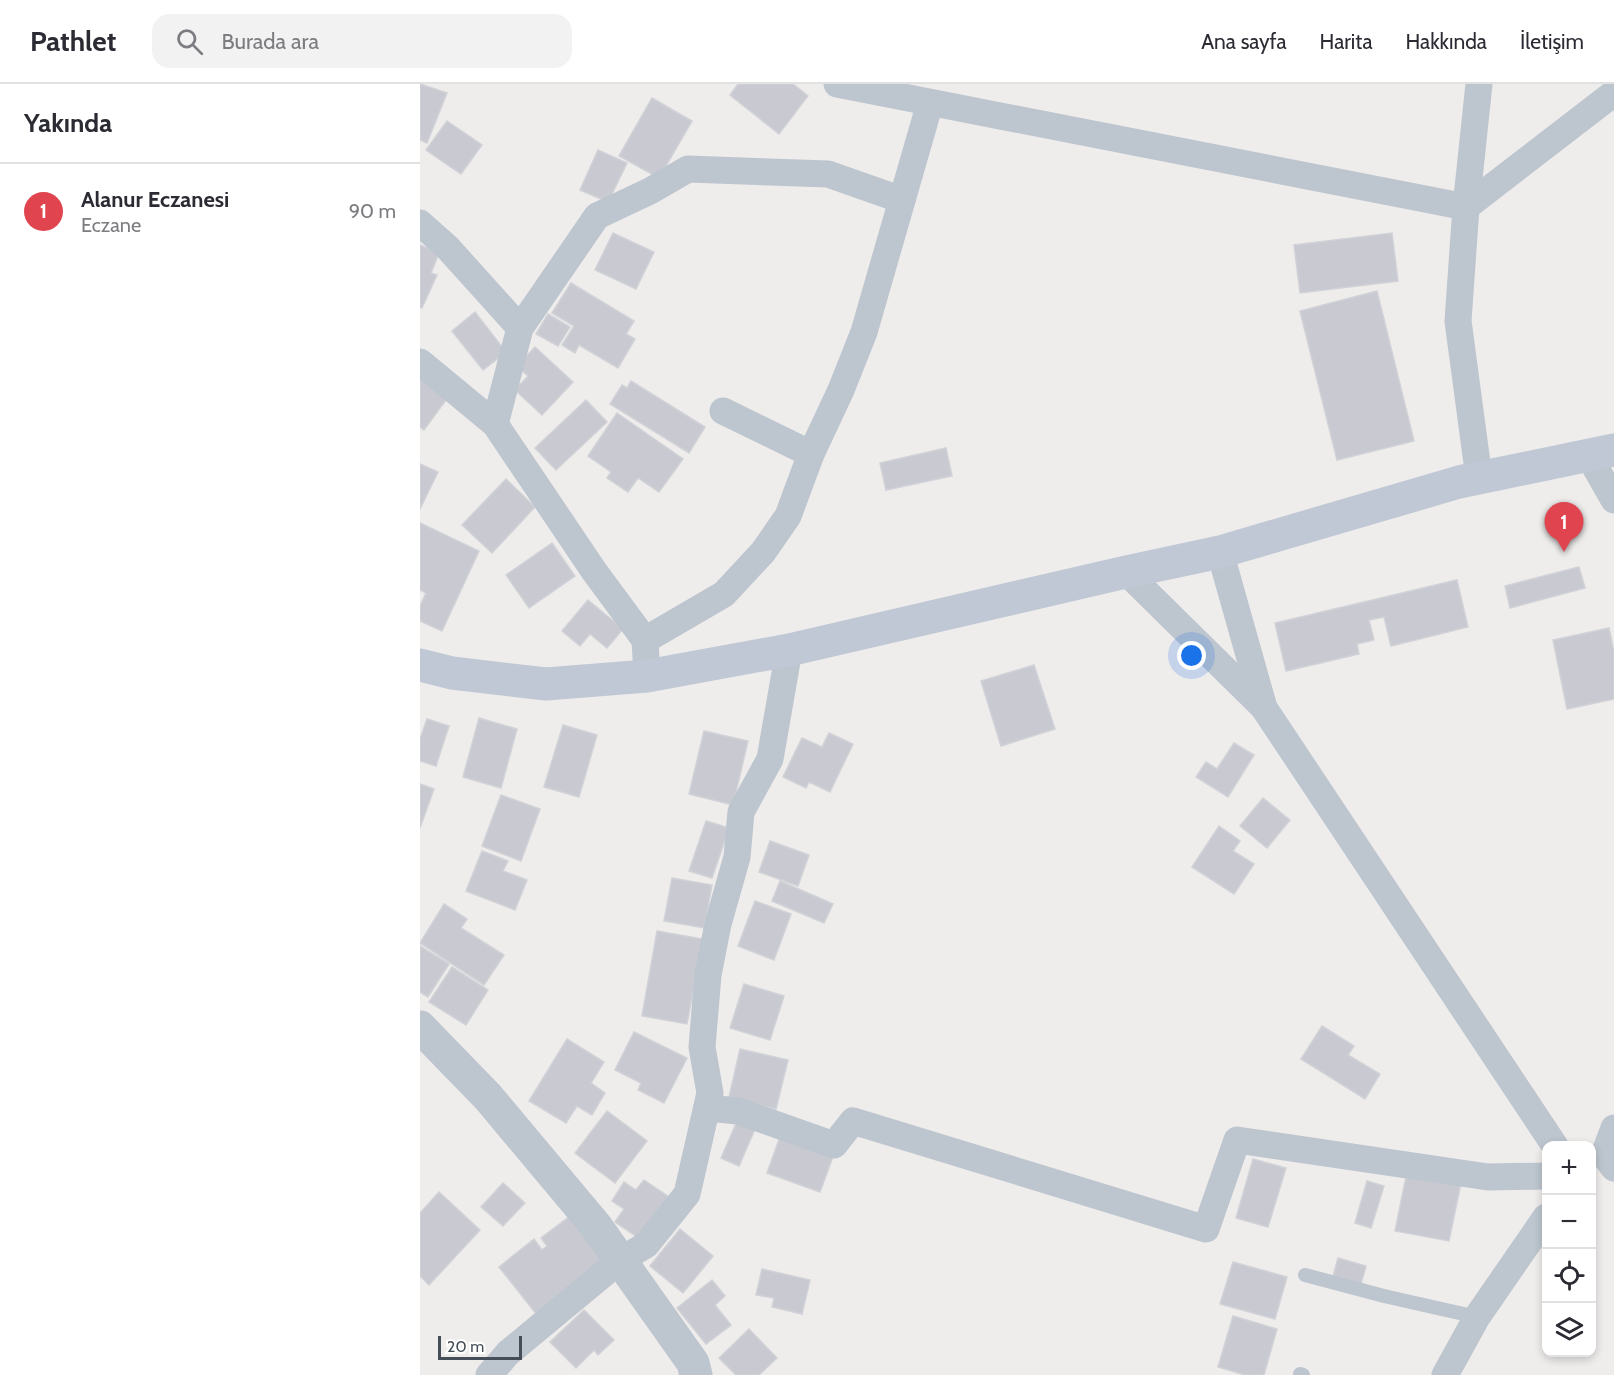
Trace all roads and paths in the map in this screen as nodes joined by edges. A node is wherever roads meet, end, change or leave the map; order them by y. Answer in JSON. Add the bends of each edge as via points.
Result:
{"nodes":[{"id":1,"x":837,"y":84,"type":"edge"},
{"id":2,"x":1479,"y":84,"type":"edge"},
{"id":3,"x":1614,"y":93,"type":"edge"},
{"id":4,"x":930,"y":103,"type":"junction"},
{"id":5,"x":902,"y":200,"type":"junction"},
{"id":6,"x":1466,"y":207,"type":"junction"},
{"id":7,"x":420,"y":223,"type":"edge"},
{"id":8,"x":520,"y":328,"type":"junction"},
{"id":9,"x":420,"y":362,"type":"edge"},
{"id":10,"x":723,"y":411,"type":"dead end"},
{"id":11,"x":495,"y":424,"type":"junction"},
{"id":12,"x":1602,"y":453,"type":"edge"},
{"id":13,"x":811,"y":454,"type":"junction"},
{"id":14,"x":1479,"y":478,"type":"junction"},
{"id":15,"x":1614,"y":500,"type":"edge"},
{"id":16,"x":1220,"y":552,"type":"junction"},
{"id":17,"x":1126,"y":572,"type":"junction"},
{"id":18,"x":645,"y":640,"type":"junction"},
{"id":19,"x":789,"y":650,"type":"junction"},
{"id":20,"x":420,"y":665,"type":"edge"},
{"id":21,"x":647,"y":676,"type":"junction"},
{"id":22,"x":1264,"y":708,"type":"junction"},
{"id":23,"x":420,"y":1027,"type":"edge"},
{"id":24,"x":707,"y":1108,"type":"junction"},
{"id":25,"x":1614,"y":1128,"type":"edge"},
{"id":26,"x":1552,"y":1141,"type":"edge"},
{"id":27,"x":1603,"y":1162,"type":"edge"},
{"id":28,"x":1542,"y":1176,"type":"edge"},
{"id":29,"x":1542,"y":1222,"type":"edge"},
{"id":30,"x":619,"y":1261,"type":"junction"},
{"id":31,"x":1305,"y":1275,"type":"dead end"},
{"id":32,"x":1478,"y":1317,"type":"junction"},
{"id":33,"x":489,"y":1375,"type":"edge"},
{"id":34,"x":696,"y":1375,"type":"edge"},
{"id":35,"x":1445,"y":1375,"type":"edge"}],
"edges":[{"from":1,"to":4,"type":"street"},
{"from":2,"to":6,"type":"street"},
{"from":3,"to":6,"type":"street"},
{"from":4,"to":5,"type":"street"},
{"from":4,"to":6,"type":"street"},
{"from":5,"to":8,"type":"street","via":[[828,174],[688,169],[597,216]]},
{"from":5,"to":13,"type":"street","via":[[864,332]]},
{"from":6,"to":14,"type":"street","via":[[1458,321]]},
{"from":7,"to":8,"type":"street"},
{"from":8,"to":11,"type":"street"},
{"from":9,"to":11,"type":"street"},
{"from":10,"to":13,"type":"street"},
{"from":11,"to":18,"type":"street"},
{"from":12,"to":14,"type":"main road"},
{"from":12,"to":15,"type":"street"},
{"from":13,"to":18,"type":"street","via":[[788,516],[763,552],[724,594]]},
{"from":14,"to":16,"type":"main road"},
{"from":16,"to":17,"type":"main road"},
{"from":16,"to":22,"type":"street"},
{"from":17,"to":19,"type":"main road"},
{"from":17,"to":22,"type":"street"},
{"from":18,"to":21,"type":"street"},
{"from":19,"to":21,"type":"main road"},
{"from":19,"to":24,"type":"street","via":[[770,759],[741,812],[737,857],[708,975],[702,1047],[711,1093]]},
{"from":20,"to":21,"type":"main road","via":[[452,673],[546,684]]},
{"from":22,"to":26,"type":"street"},
{"from":23,"to":30,"type":"street","via":[[488,1097],[596,1226]]},
{"from":24,"to":28,"type":"street","via":[[738,1111],[834,1145],[853,1121],[1206,1229],[1237,1140],[1488,1177]]},
{"from":24,"to":30,"type":"street","via":[[687,1194],[646,1245]]},
{"from":25,"to":27,"type":"street"},
{"from":29,"to":32,"type":"street"},
{"from":30,"to":33,"type":"street","via":[[508,1353]]},
{"from":30,"to":34,"type":"street","via":[[693,1363]]},
{"from":31,"to":32,"type":"lane"},
{"from":32,"to":35,"type":"street"}]}
